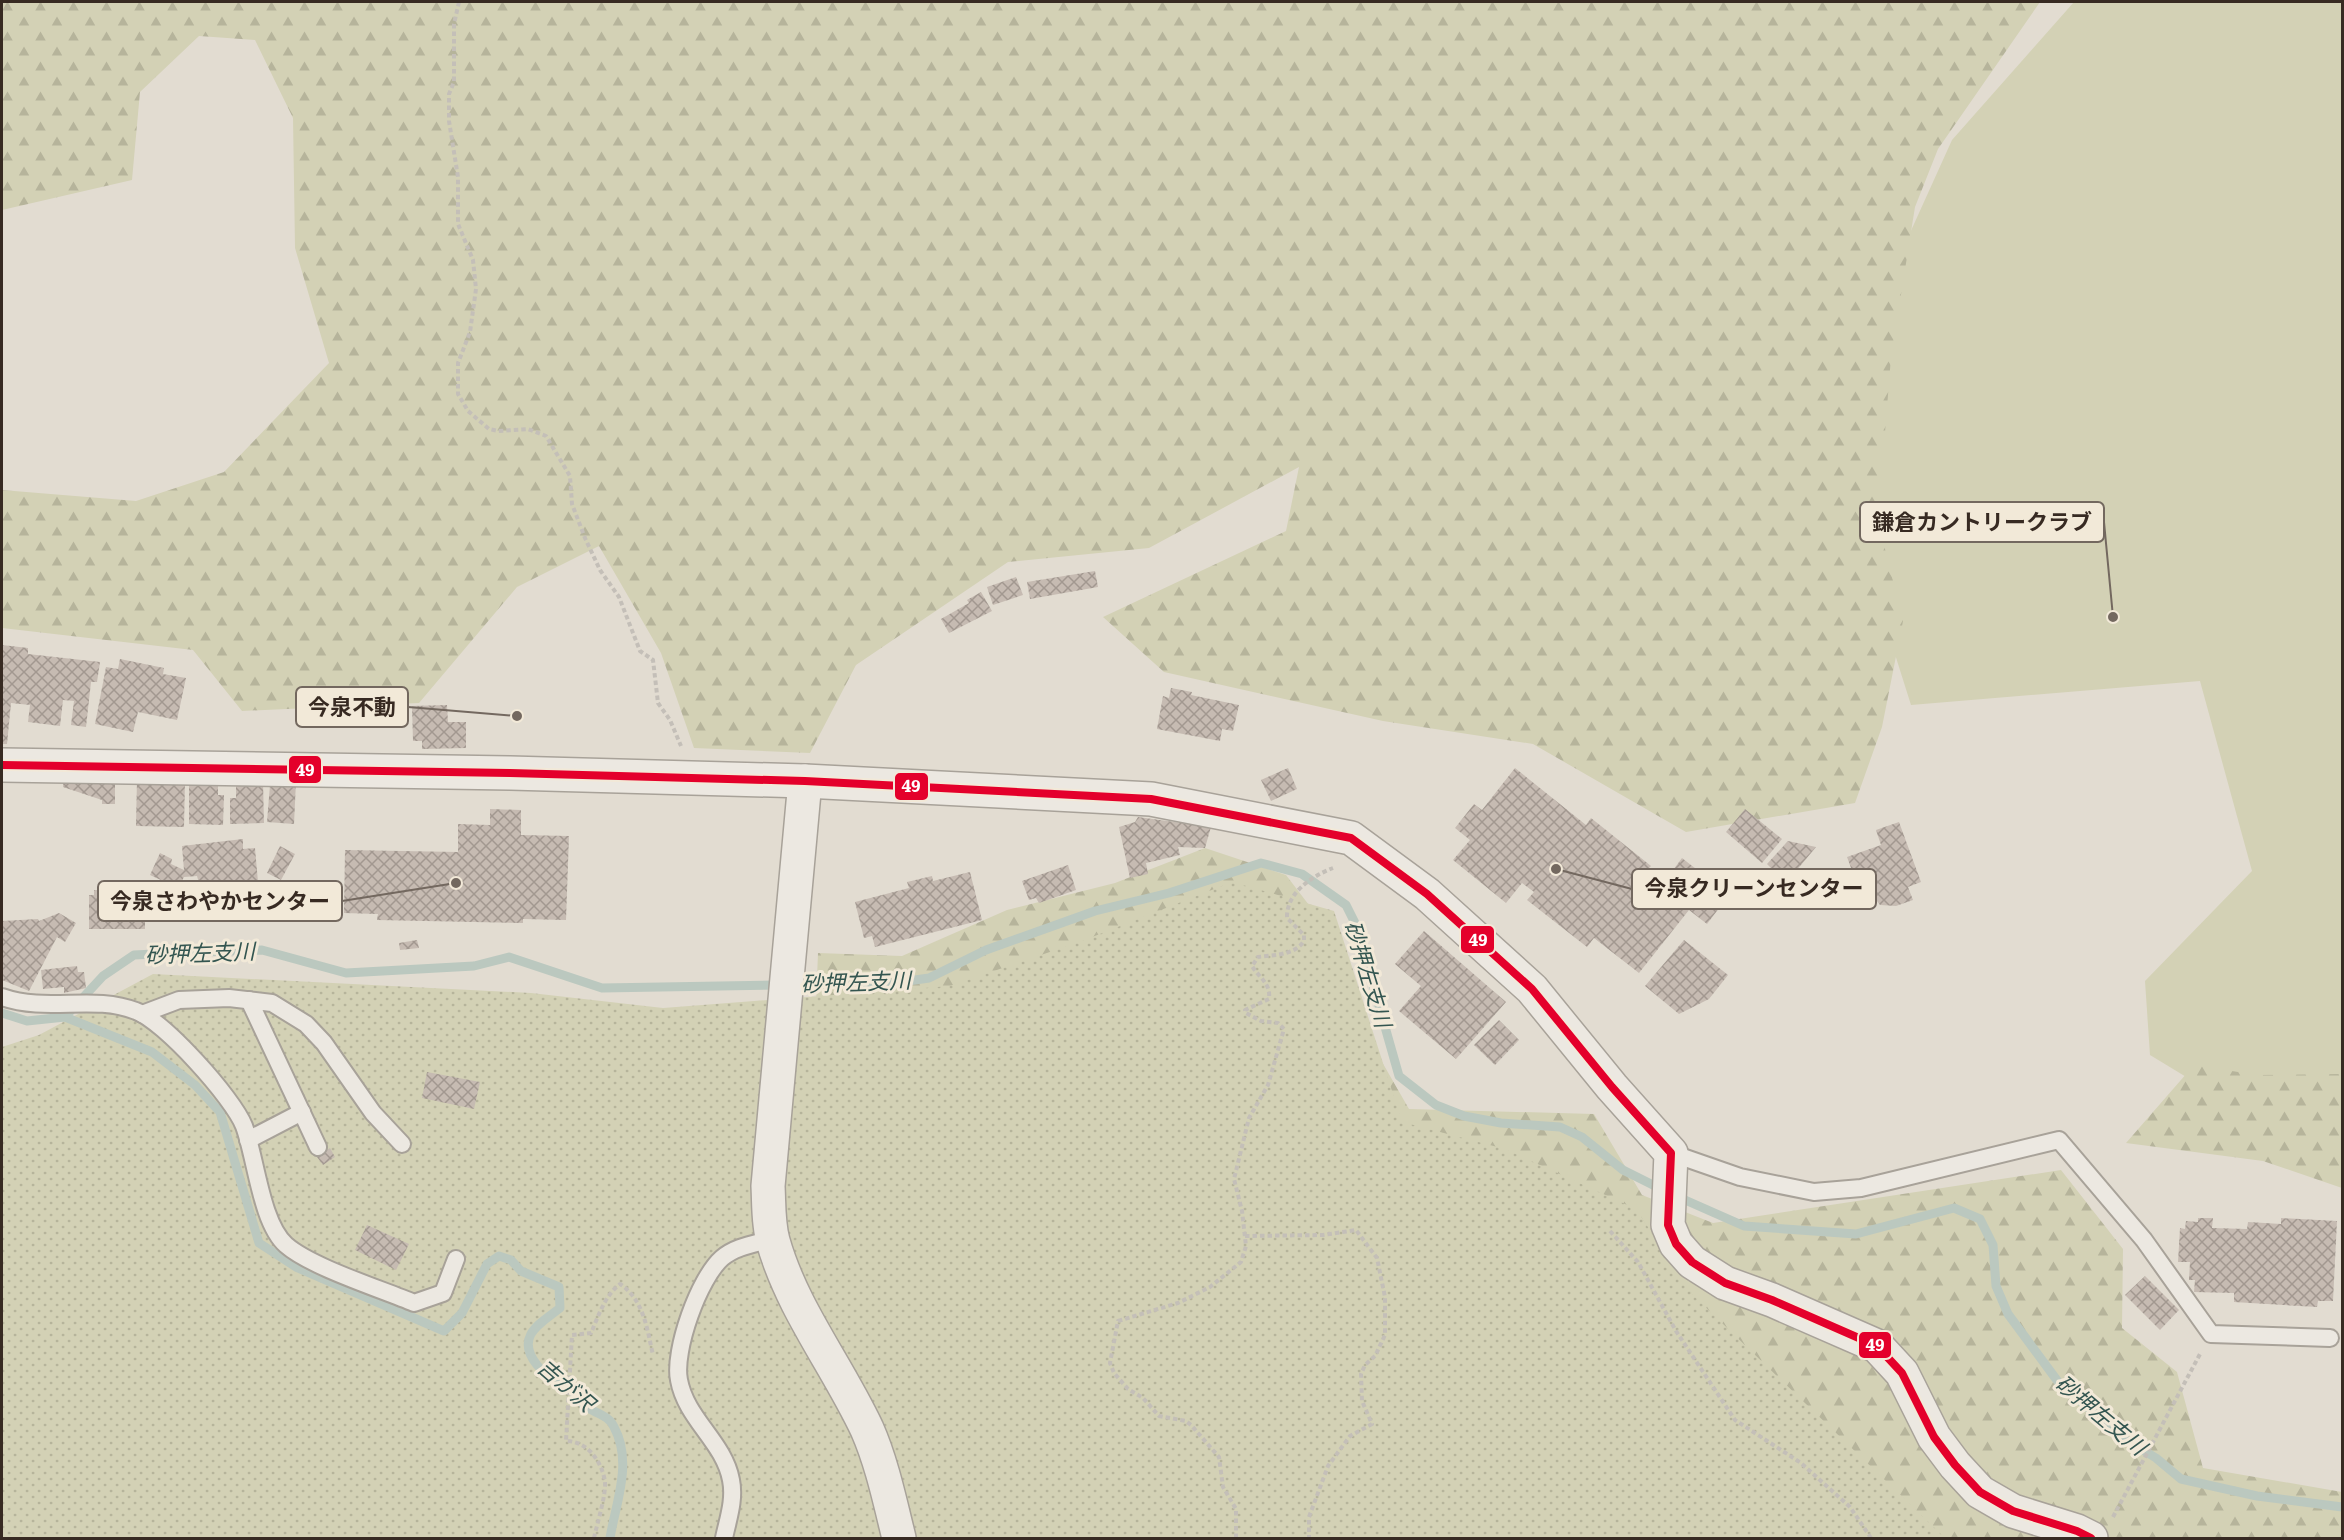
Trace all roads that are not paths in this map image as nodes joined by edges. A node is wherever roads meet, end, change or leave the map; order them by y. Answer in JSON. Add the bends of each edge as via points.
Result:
{"nodes":[{"id":1,"x":2,"y":765,"type":"edge"},
{"id":2,"x":805,"y":781,"type":"junction"},
{"id":3,"x":2,"y":997,"type":"edge"},
{"id":4,"x":249,"y":1000,"type":"junction"},
{"id":5,"x":142,"y":1014,"type":"junction"},
{"id":6,"x":302,"y":1112,"type":"junction"},
{"id":7,"x":248,"y":1140,"type":"junction"},
{"id":8,"x":402,"y":1144,"type":"dead end"},
{"id":9,"x":318,"y":1147,"type":"dead end"},
{"id":10,"x":1671,"y":1153,"type":"junction"},
{"id":11,"x":772,"y":1239,"type":"junction"},
{"id":12,"x":456,"y":1259,"type":"dead end"},
{"id":13,"x":2330,"y":1338,"type":"dead end"},
{"id":14,"x":2102,"y":1528,"type":"edge"},
{"id":15,"x":724,"y":1539,"type":"edge"},
{"id":16,"x":899,"y":1539,"type":"edge"}],
"edges":[{"from":1,"to":2,"type":"street"},
{"from":2,"to":10,"type":"street","via":[[1151,799],[1351,838],[1427,894],[1532,988]]},
{"from":2,"to":11,"type":"street","via":[[768,1186]]},
{"from":3,"to":5,"type":"lane","via":[[47,1006],[96,1003]]},
{"from":4,"to":5,"type":"lane","via":[[179,1000]]},
{"from":4,"to":6,"type":"lane"},
{"from":4,"to":8,"type":"lane","via":[[272,1003],[306,1024],[373,1113]]},
{"from":5,"to":7,"type":"lane","via":[[167,1033],[232,1102]]},
{"from":6,"to":7,"type":"lane"},
{"from":6,"to":9,"type":"lane"},
{"from":7,"to":12,"type":"lane","via":[[268,1217],[286,1245],[326,1267],[414,1303],[443,1293]]},
{"from":10,"to":13,"type":"lane","via":[[1740,1178],[1814,1192],[1861,1188],[2059,1140],[2144,1240],[2211,1334]]},
{"from":10,"to":14,"type":"street","via":[[1668,1225],[1676,1244],[1692,1262],[1725,1283],[1877,1346],[1902,1373],[1934,1437],[1980,1492],[2013,1511],[2078,1531]]},
{"from":11,"to":15,"type":"lane","via":[[740,1247],[721,1259],[685,1326],[678,1353],[679,1380],[688,1408],[723,1457],[731,1480],[732,1501]]},
{"from":11,"to":16,"type":"street","via":[[790,1289],[867,1429]]}]}
